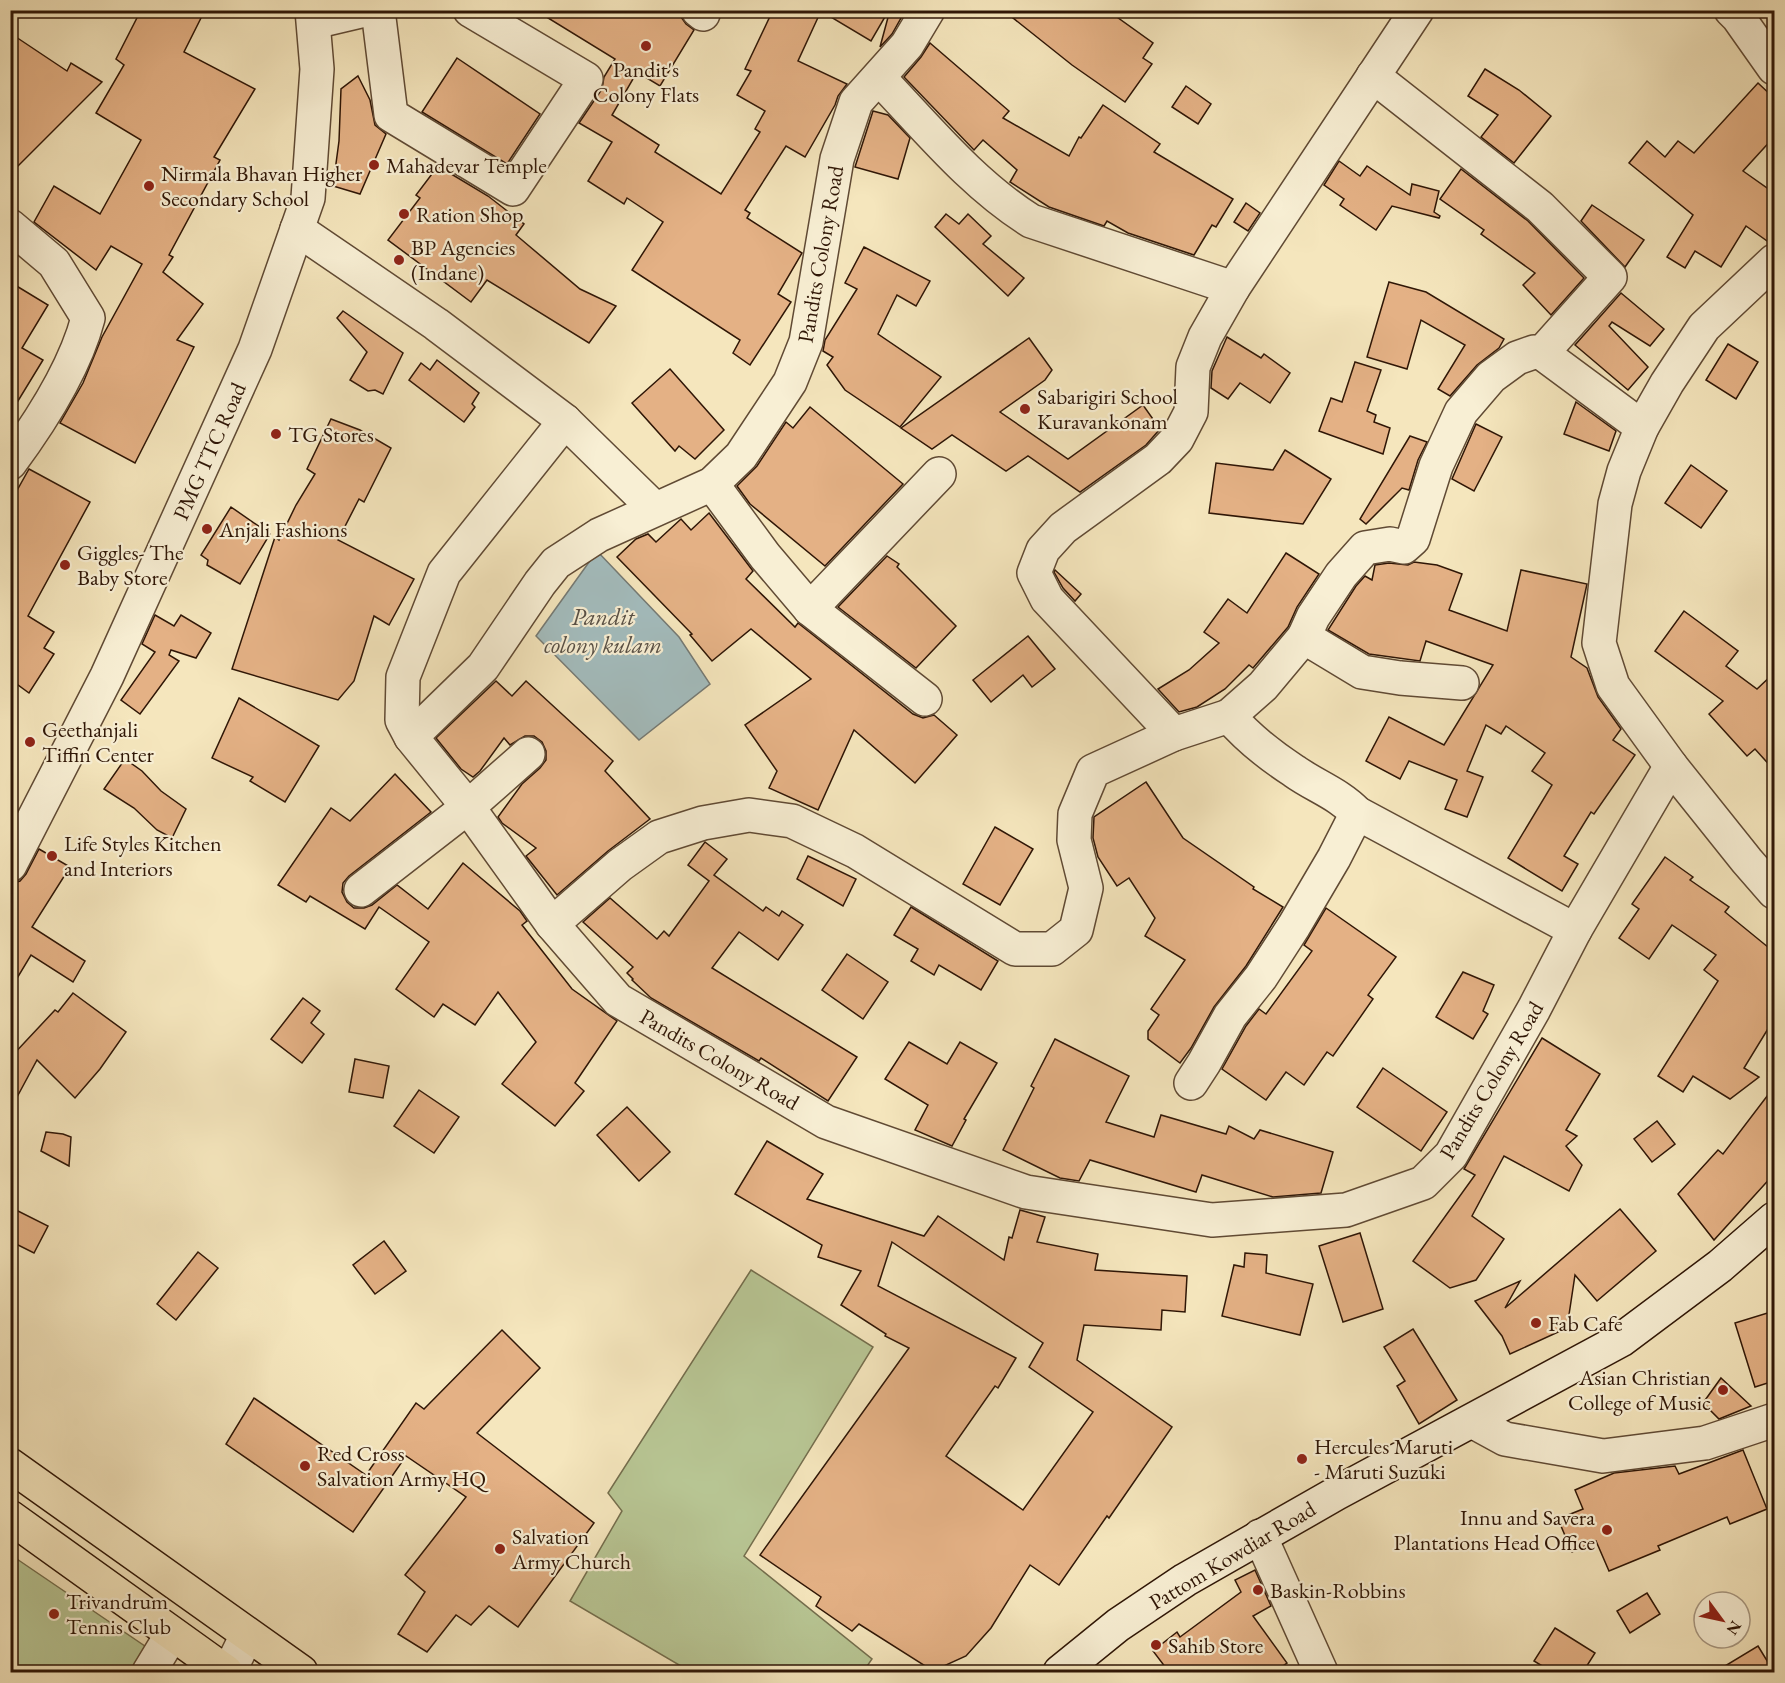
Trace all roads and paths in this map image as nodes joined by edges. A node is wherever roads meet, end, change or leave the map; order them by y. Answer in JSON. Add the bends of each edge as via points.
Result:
{"nodes":[{"id":1,"x":365,"y":10,"type":"edge"},
{"id":2,"x":378,"y":10,"type":"edge"},
{"id":3,"x":470,"y":10,"type":"edge"},
{"id":4,"x":928,"y":10,"type":"edge"},
{"id":5,"x":1417,"y":10,"type":"edge"},
{"id":6,"x":1731,"y":10,"type":"edge"},
{"id":7,"x":313,"y":16,"type":"edge"},
{"id":8,"x":1774,"y":68,"type":"edge"},
{"id":9,"x":1373,"y":76,"type":"junction"},
{"id":10,"x":879,"y":78,"type":"junction"},
{"id":11,"x":10,"y":225,"type":"edge"},
{"id":12,"x":297,"y":229,"type":"junction"},
{"id":13,"x":1774,"y":261,"type":"edge"},
{"id":14,"x":1233,"y":288,"type":"junction"},
{"id":15,"x":1542,"y":353,"type":"junction"},
{"id":16,"x":565,"y":421,"type":"junction"},
{"id":17,"x":1642,"y":427,"type":"junction"},
{"id":18,"x":10,"y":463,"type":"edge"},
{"id":19,"x":939,"y":474,"type":"dead end"},
{"id":20,"x":712,"y":484,"type":"junction"},
{"id":21,"x":655,"y":509,"type":"junction"},
{"id":22,"x":810,"y":609,"type":"junction"},
{"id":23,"x":1304,"y":637,"type":"junction"},
{"id":24,"x":1462,"y":683,"type":"dead end"},
{"id":25,"x":925,"y":699,"type":"dead end"},
{"id":26,"x":1229,"y":716,"type":"junction"},
{"id":27,"x":1174,"y":734,"type":"junction"},
{"id":28,"x":411,"y":737,"type":"junction"},
{"id":29,"x":528,"y":754,"type":"dead end"},
{"id":30,"x":1671,"y":766,"type":"junction"},
{"id":31,"x":468,"y":807,"type":"junction"},
{"id":32,"x":1357,"y":813,"type":"junction"},
{"id":33,"x":10,"y":865,"type":"edge"},
{"id":34,"x":361,"y":890,"type":"dead end"},
{"id":35,"x":1774,"y":892,"type":"edge"},
{"id":36,"x":552,"y":924,"type":"junction"},
{"id":37,"x":1575,"y":930,"type":"junction"},
{"id":38,"x":1191,"y":1083,"type":"dead end"},
{"id":39,"x":1774,"y":1219,"type":"edge"},
{"id":40,"x":1774,"y":1420,"type":"edge"},
{"id":41,"x":1472,"y":1421,"type":"junction"},
{"id":42,"x":10,"y":1465,"type":"edge"},
{"id":43,"x":10,"y":1517,"type":"edge"},
{"id":44,"x":1260,"y":1536,"type":"junction"},
{"id":45,"x":172,"y":1634,"type":"junction"},
{"id":46,"x":247,"y":1635,"type":"junction"},
{"id":47,"x":149,"y":1672,"type":"edge"},
{"id":48,"x":227,"y":1672,"type":"edge"},
{"id":49,"x":301,"y":1672,"type":"edge"},
{"id":50,"x":1060,"y":1672,"type":"edge"},
{"id":51,"x":1321,"y":1672,"type":"edge"}],
"edges":[{"from":1,"to":7,"type":"street"},
{"from":2,"to":3,"type":"street","via":[[391,115],[513,189],[586,80]]},
{"from":4,"to":10,"type":"street","name":"Pandits Colony Road","via":[[907,45]]},
{"from":5,"to":9,"type":"street"},
{"from":6,"to":8,"type":"street"},
{"from":7,"to":12,"type":"street","name":"PMG TTC Road","via":[[317,69],[308,198]]},
{"from":9,"to":14,"type":"street"},
{"from":9,"to":15,"type":"street","via":[[1540,207],[1611,277]]},
{"from":10,"to":14,"type":"street","via":[[980,184],[1031,221]]},
{"from":10,"to":20,"type":"street","name":"Pandits Colony Road","via":[[856,102],[837,159],[806,342],[790,382],[741,456]]},
{"from":11,"to":18,"type":"street","via":[[54,263],[88,318],[76,355],[33,432]]},
{"from":12,"to":16,"type":"street","via":[[436,324]]},
{"from":12,"to":33,"type":"street","name":"PMG TTC Road","via":[[255,349],[107,676]]},
{"from":13,"to":17,"type":"street","via":[[1704,327]]},
{"from":14,"to":27,"type":"street","via":[[1193,367],[1191,412],[1176,439],[1158,459],[1063,528],[1043,550],[1034,573],[1047,599]]},
{"from":15,"to":17,"type":"street"},
{"from":15,"to":23,"type":"street","via":[[1517,358],[1491,377],[1461,412],[1436,466],[1413,539],[1404,547],[1390,544],[1365,548],[1341,575]]},
{"from":16,"to":21,"type":"street"},
{"from":16,"to":28,"type":"street","via":[[444,573],[403,677],[402,720]]},
{"from":17,"to":30,"type":"street","via":[[1615,504],[1599,643],[1612,686]]},
{"from":19,"to":22,"type":"street"},
{"from":20,"to":21,"type":"street","name":"Pandits Colony Road"},
{"from":20,"to":22,"type":"street"},
{"from":21,"to":28,"type":"street","name":"Pandits Colony Road","via":[[599,535],[556,563],[483,667]]},
{"from":22,"to":25,"type":"street"},
{"from":23,"to":24,"type":"street","via":[[1362,672]]},
{"from":23,"to":26,"type":"street","via":[[1263,686]]},
{"from":26,"to":27,"type":"street"},
{"from":26,"to":32,"type":"street","via":[[1242,731],[1295,772],[1345,800]]},
{"from":27,"to":36,"type":"street","via":[[1093,771],[1075,814],[1074,840],[1086,888],[1076,930],[1052,949],[1015,949],[855,852],[792,820],[749,815],[703,823],[659,837]]},
{"from":28,"to":31,"type":"street","name":"Pandits Colony Road"},
{"from":29,"to":31,"type":"street"},
{"from":30,"to":35,"type":"street"},
{"from":30,"to":37,"type":"street","name":"Pandits Colony Road"},
{"from":31,"to":34,"type":"street"},
{"from":31,"to":36,"type":"street","name":"Pandits Colony Road"},
{"from":32,"to":37,"type":"street"},
{"from":32,"to":38,"type":"street","via":[[1294,926],[1230,1016]]},
{"from":36,"to":37,"type":"street","name":"Pandits Colony Road","via":[[618,1000],[826,1122],[1026,1192],[1212,1220],[1346,1210],[1423,1183],[1451,1155]]},
{"from":39,"to":41,"type":"street","name":"Pattom Kowdiar Road","via":[[1720,1266],[1621,1340]]},
{"from":40,"to":41,"type":"street","via":[[1705,1443],[1603,1456],[1505,1439]]},
{"from":41,"to":44,"type":"street","name":"Pattom Kowdiar Road"},
{"from":42,"to":46,"type":"main road"},
{"from":43,"to":45,"type":"main road"},
{"from":44,"to":50,"type":"street","name":"Pattom Kowdiar Road","via":[[1175,1586]]},
{"from":44,"to":51,"type":"street"},
{"from":45,"to":47,"type":"street"},
{"from":45,"to":48,"type":"main road"},
{"from":46,"to":48,"type":"street"},
{"from":46,"to":49,"type":"main road"}]}
